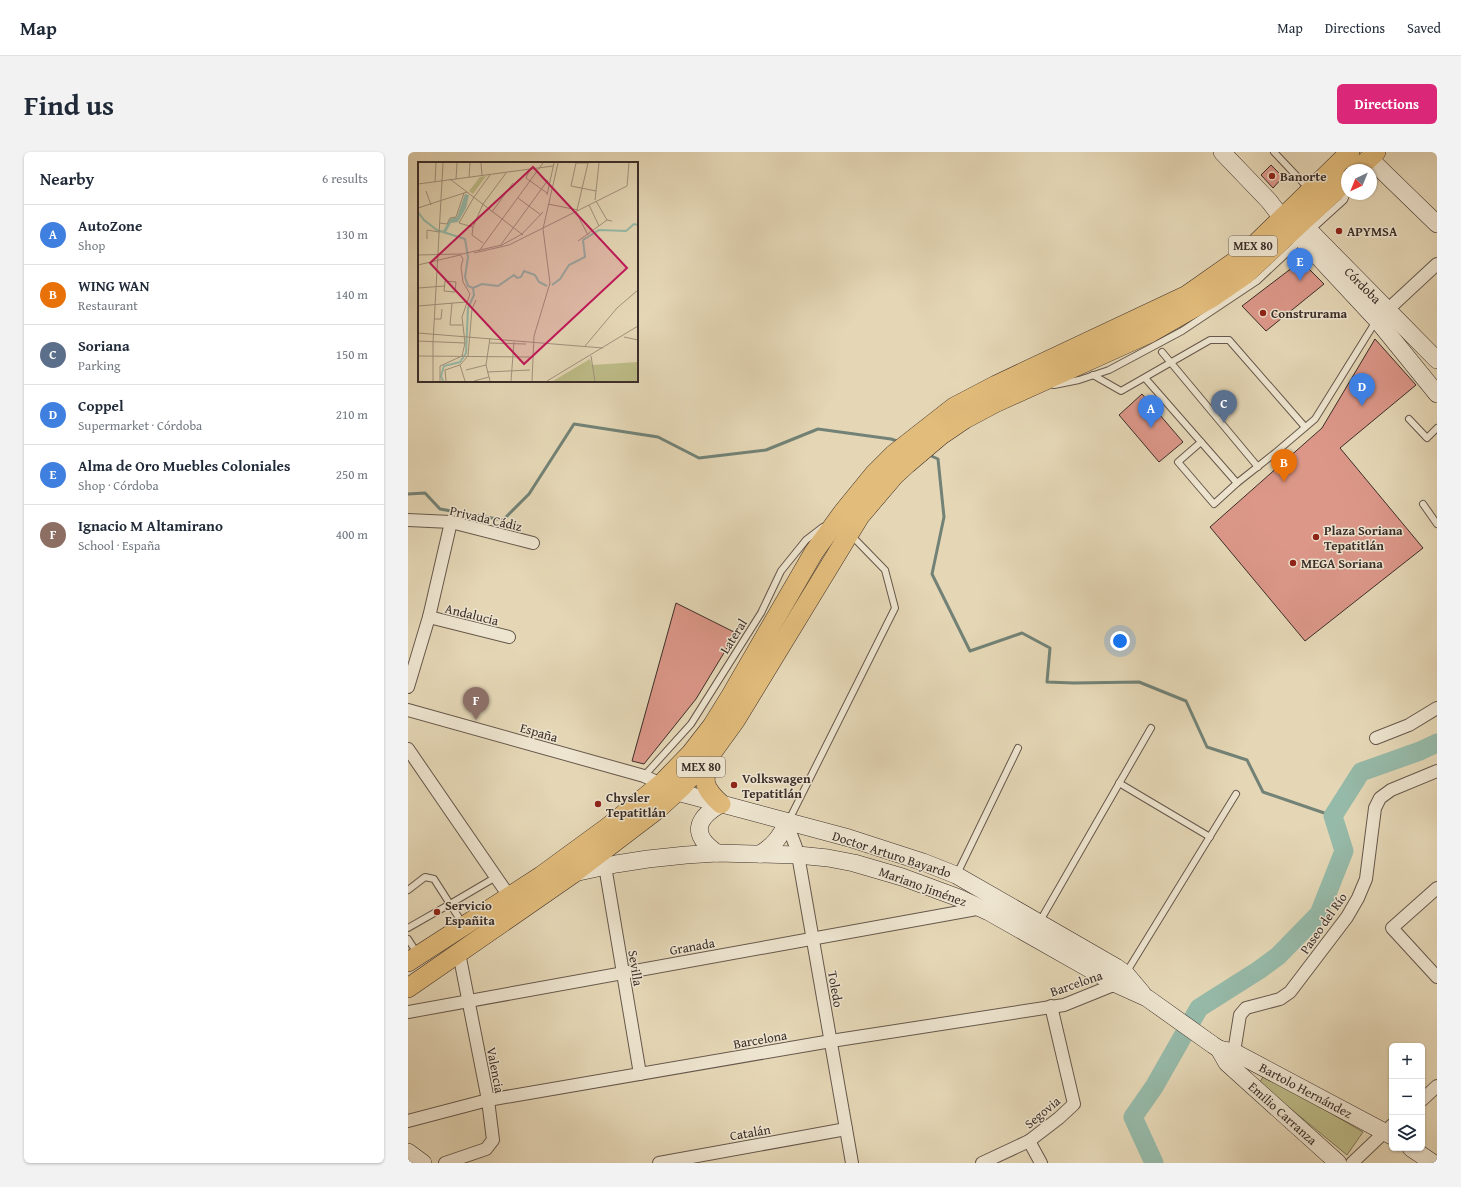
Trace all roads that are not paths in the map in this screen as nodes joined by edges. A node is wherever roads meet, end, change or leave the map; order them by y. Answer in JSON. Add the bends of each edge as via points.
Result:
{"nodes":[{"id":1,"x":1222,"y":152,"type":"edge"},
{"id":2,"x":1274,"y":152,"type":"edge"},
{"id":3,"x":1341,"y":175,"type":"edge"},
{"id":4,"x":1377,"y":175,"type":"edge"},
{"id":5,"x":1377,"y":177,"type":"edge"},
{"id":6,"x":1341,"y":185,"type":"edge"},
{"id":7,"x":1310,"y":190,"type":"junction"},
{"id":8,"x":1344,"y":200,"type":"edge"},
{"id":9,"x":1437,"y":224,"type":"edge"},
{"id":10,"x":1296,"y":226,"type":"junction"},
{"id":11,"x":1437,"y":237,"type":"edge"},
{"id":12,"x":1437,"y":264,"type":"edge"},
{"id":13,"x":1245,"y":276,"type":"junction"},
{"id":14,"x":1218,"y":308,"type":"junction"},
{"id":15,"x":1382,"y":315,"type":"junction"},
{"id":16,"x":1162,"y":352,"type":"dead end"},
{"id":17,"x":1437,"y":360,"type":"edge"},
{"id":18,"x":1171,"y":363,"type":"junction"},
{"id":19,"x":1093,"y":375,"type":"junction"},
{"id":20,"x":1145,"y":378,"type":"junction"},
{"id":21,"x":1019,"y":392,"type":"junction"},
{"id":22,"x":1437,"y":394,"type":"edge"},
{"id":23,"x":1409,"y":419,"type":"dead end"},
{"id":24,"x":1305,"y":427,"type":"junction"},
{"id":25,"x":1437,"y":428,"type":"edge"},
{"id":26,"x":934,"y":431,"type":"junction"},
{"id":27,"x":1201,"y":442,"type":"junction"},
{"id":28,"x":900,"y":459,"type":"junction"},
{"id":29,"x":1258,"y":467,"type":"junction"},
{"id":30,"x":1237,"y":483,"type":"junction"},
{"id":31,"x":1423,"y":504,"type":"dead end"},
{"id":32,"x":408,"y":520,"type":"edge"},
{"id":33,"x":451,"y":522,"type":"junction"},
{"id":34,"x":1437,"y":524,"type":"edge"},
{"id":35,"x":849,"y":533,"type":"junction"},
{"id":36,"x":533,"y":543,"type":"dead end"},
{"id":37,"x":428,"y":617,"type":"junction"},
{"id":38,"x":509,"y":637,"type":"dead end"},
{"id":39,"x":408,"y":687,"type":"edge"},
{"id":40,"x":1437,"y":708,"type":"edge"},
{"id":41,"x":408,"y":710,"type":"edge"},
{"id":42,"x":1151,"y":728,"type":"dead end"},
{"id":43,"x":1376,"y":738,"type":"dead end"},
{"id":44,"x":1018,"y":748,"type":"dead end"},
{"id":45,"x":408,"y":749,"type":"edge"},
{"id":46,"x":709,"y":757,"type":"junction"},
{"id":47,"x":1437,"y":771,"type":"edge"},
{"id":48,"x":1119,"y":783,"type":"junction"},
{"id":49,"x":661,"y":784,"type":"junction"},
{"id":50,"x":1236,"y":794,"type":"dead end"},
{"id":51,"x":721,"y":804,"type":"junction"},
{"id":52,"x":788,"y":822,"type":"junction"},
{"id":53,"x":1210,"y":837,"type":"junction"},
{"id":54,"x":717,"y":853,"type":"junction"},
{"id":55,"x":760,"y":854,"type":"junction"},
{"id":56,"x":798,"y":855,"type":"junction"},
{"id":57,"x":605,"y":866,"type":"junction"},
{"id":58,"x":574,"y":873,"type":"junction"},
{"id":59,"x":956,"y":875,"type":"junction"},
{"id":60,"x":496,"y":877,"type":"junction"},
{"id":61,"x":1437,"y":888,"type":"edge"},
{"id":62,"x":408,"y":890,"type":"edge"},
{"id":63,"x":509,"y":896,"type":"junction"},
{"id":64,"x":1000,"y":900,"type":"junction"},
{"id":65,"x":450,"y":904,"type":"junction"},
{"id":66,"x":981,"y":908,"type":"junction"},
{"id":67,"x":1039,"y":922,"type":"junction"},
{"id":68,"x":464,"y":925,"type":"junction"},
{"id":69,"x":408,"y":927,"type":"edge"},
{"id":70,"x":813,"y":938,"type":"junction"},
{"id":71,"x":408,"y":939,"type":"edge"},
{"id":72,"x":459,"y":953,"type":"junction"},
{"id":73,"x":413,"y":958,"type":"edge"},
{"id":74,"x":622,"y":973,"type":"junction"},
{"id":75,"x":1437,"y":977,"type":"edge"},
{"id":76,"x":1121,"y":979,"type":"junction"},
{"id":77,"x":408,"y":987,"type":"edge"},
{"id":78,"x":468,"y":1002,"type":"junction"},
{"id":79,"x":1051,"y":1006,"type":"junction"},
{"id":80,"x":408,"y":1012,"type":"edge"},
{"id":81,"x":831,"y":1041,"type":"junction"},
{"id":82,"x":1223,"y":1052,"type":"junction"},
{"id":83,"x":640,"y":1074,"type":"junction"},
{"id":84,"x":1437,"y":1086,"type":"edge"},
{"id":85,"x":1425,"y":1097,"type":"edge"},
{"id":86,"x":488,"y":1100,"type":"junction"},
{"id":87,"x":408,"y":1121,"type":"edge"},
{"id":88,"x":846,"y":1129,"type":"junction"},
{"id":89,"x":1389,"y":1131,"type":"edge"},
{"id":90,"x":1389,"y":1132,"type":"edge"},
{"id":91,"x":1029,"y":1141,"type":"junction"},
{"id":92,"x":1415,"y":1151,"type":"edge"},
{"id":93,"x":445,"y":1163,"type":"edge"},
{"id":94,"x":659,"y":1163,"type":"edge"},
{"id":95,"x":852,"y":1163,"type":"edge"},
{"id":96,"x":982,"y":1163,"type":"edge"},
{"id":97,"x":1041,"y":1163,"type":"edge"},
{"id":98,"x":1338,"y":1163,"type":"edge"},
{"id":99,"x":1352,"y":1163,"type":"edge"},
{"id":100,"x":1433,"y":1163,"type":"edge"}],
"edges":[{"from":1,"to":10,"type":"street","name":"Córdoba","via":[[1269,201],[1280,204]]},
{"from":2,"to":7,"type":"lane"},
{"from":3,"to":7,"type":"main road","number":"MEX 80"},
{"from":4,"to":9,"type":"street"},
{"from":5,"to":11,"type":"street"},
{"from":6,"to":10,"type":"main road","number":"MEX 80"},
{"from":7,"to":10,"type":"main road","number":"MEX 80"},
{"from":8,"to":10,"type":"lane"},
{"from":10,"to":13,"type":"main road","number":"MEX 80"},
{"from":10,"to":14,"type":"lane","via":[[1257,281]]},
{"from":10,"to":15,"type":"street","name":"Córdoba"},
{"from":10,"to":26,"type":"main road","number":"MEX 80","via":[[1244,255],[1187,295],[954,407]]},
{"from":12,"to":15,"type":"street"},
{"from":13,"to":14,"type":"lane"},
{"from":13,"to":21,"type":"main road","number":"MEX 80","via":[[1150,333]]},
{"from":14,"to":19,"type":"lane","via":[[1182,331],[1109,370]]},
{"from":15,"to":17,"type":"street","name":"Córdoba"},
{"from":15,"to":22,"type":"street","name":"Córdoba"},
{"from":15,"to":24,"type":"lane","via":[[1315,419]]},
{"from":16,"to":18,"type":"lane"},
{"from":18,"to":20,"type":"lane"},
{"from":18,"to":24,"type":"lane","via":[[1210,340],[1229,340]]},
{"from":18,"to":29,"type":"lane"},
{"from":19,"to":20,"type":"lane","via":[[1121,391]]},
{"from":19,"to":21,"type":"lane"},
{"from":20,"to":27,"type":"lane"},
{"from":21,"to":26,"type":"main road","number":"MEX 80","via":[[965,419]]},
{"from":23,"to":25,"type":"lane","via":[[1427,438]]},
{"from":24,"to":29,"type":"lane"},
{"from":26,"to":28,"type":"main road","number":"MEX 80"},
{"from":27,"to":30,"type":"lane"},
{"from":27,"to":30,"type":"lane","via":[[1178,462],[1214,504]]},
{"from":28,"to":35,"type":"main road","number":"MEX 80","via":[[894,476]]},
{"from":28,"to":49,"type":"main road","number":"MEX 80","via":[[874,474],[843,512],[814,552],[712,726],[691,753]]},
{"from":29,"to":30,"type":"lane"},
{"from":31,"to":34,"type":"lane"},
{"from":32,"to":33,"type":"street","name":"Privada Cádiz"},
{"from":33,"to":36,"type":"street","name":"Privada Cádiz"},
{"from":33,"to":37,"type":"street","name":"Andalucia"},
{"from":35,"to":46,"type":"main road","number":"MEX 80","via":[[735,722]]},
{"from":35,"to":52,"type":"lane","via":[[885,570],[894,608]]},
{"from":37,"to":38,"type":"street","name":"Andalucia"},
{"from":37,"to":39,"type":"street","name":"Andalucia"},
{"from":40,"to":43,"type":"street","via":[[1409,726]]},
{"from":41,"to":49,"type":"street","name":"España"},
{"from":42,"to":48,"type":"lane"},
{"from":44,"to":59,"type":"lane"},
{"from":45,"to":60,"type":"street"},
{"from":46,"to":49,"type":"main road","number":"MEX 80"},
{"from":46,"to":51,"type":"main road","via":[[705,774],[706,788]]},
{"from":47,"to":82,"type":"street","name":"Paseo del Río","via":[[1392,790],[1380,798],[1375,808],[1366,879],[1347,917],[1290,992],[1280,999],[1246,1008],[1240,1015]]},
{"from":48,"to":53,"type":"lane"},
{"from":48,"to":67,"type":"lane"},
{"from":49,"to":51,"type":"street","name":"Doctor Arturo Bayardo"},
{"from":49,"to":58,"type":"main road","number":"MEX 80","via":[[658,809]]},
{"from":49,"to":63,"type":"main road","number":"MEX 80","via":[[608,827]]},
{"from":50,"to":53,"type":"lane"},
{"from":51,"to":52,"type":"street","name":"Doctor Arturo Bayardo"},
{"from":51,"to":54,"type":"street","via":[[704,816],[699,829],[703,842]]},
{"from":52,"to":55,"type":"street","via":[[777,840]]},
{"from":52,"to":56,"type":"street","name":"Toledo"},
{"from":52,"to":59,"type":"street","name":"Doctor Arturo Bayardo","via":[[885,849]]},
{"from":53,"to":76,"type":"lane"},
{"from":54,"to":55,"type":"street","name":"Mariano Jiménez"},
{"from":54,"to":57,"type":"street","name":"Mariano Jiménez"},
{"from":55,"to":56,"type":"street","name":"Mariano Jiménez"},
{"from":56,"to":66,"type":"street","name":"Mariano Jiménez","via":[[834,859],[880,870]]},
{"from":56,"to":70,"type":"street","name":"Toledo"},
{"from":57,"to":58,"type":"street","name":"Mariano Jiménez"},
{"from":57,"to":74,"type":"street","name":"Sevilla"},
{"from":58,"to":72,"type":"main road","number":"MEX 80"},
{"from":59,"to":64,"type":"street","name":"Doctor Arturo Bayardo"},
{"from":60,"to":63,"type":"street"},
{"from":60,"to":65,"type":"lane"},
{"from":61,"to":75,"type":"street","via":[[1392,928]]},
{"from":62,"to":65,"type":"lane","via":[[425,877],[434,879]]},
{"from":63,"to":68,"type":"main road","number":"MEX 80"},
{"from":64,"to":66,"type":"street","name":"Granada"},
{"from":64,"to":67,"type":"street","name":"Doctor Arturo Bayardo"},
{"from":65,"to":68,"type":"lane"},
{"from":65,"to":69,"type":"lane"},
{"from":66,"to":70,"type":"street","name":"Granada"},
{"from":66,"to":76,"type":"street","name":"Mariano Jiménez"},
{"from":67,"to":76,"type":"street","name":"Doctor Arturo Bayardo"},
{"from":68,"to":73,"type":"main road","number":"MEX 80"},
{"from":68,"to":77,"type":"main road","via":[[455,940]]},
{"from":70,"to":74,"type":"street","name":"Granada"},
{"from":70,"to":81,"type":"street","name":"Toledo"},
{"from":71,"to":73,"type":"lane"},
{"from":72,"to":77,"type":"main road","number":"MEX 80"},
{"from":72,"to":78,"type":"street","name":"Valencia"},
{"from":74,"to":78,"type":"street","name":"Granada"},
{"from":74,"to":83,"type":"street","name":"Sevilla"},
{"from":76,"to":79,"type":"street","name":"Barcelona","via":[[1064,1004]]},
{"from":76,"to":82,"type":"street","name":"Doctor Arturo Bayardo"},
{"from":78,"to":80,"type":"street","name":"Granada"},
{"from":78,"to":86,"type":"street","name":"Valencia"},
{"from":79,"to":81,"type":"street","name":"Barcelona"},
{"from":79,"to":91,"type":"street","name":"Segovia","via":[[1074,1104]]},
{"from":81,"to":83,"type":"street","name":"Barcelona"},
{"from":81,"to":88,"type":"street","name":"Toledo"},
{"from":82,"to":89,"type":"street","name":"Bartolo Hernández"},
{"from":82,"to":98,"type":"street","name":"Emilio Carranza"},
{"from":83,"to":86,"type":"street","name":"Barcelona"},
{"from":84,"to":85,"type":"street"},
{"from":86,"to":87,"type":"street","name":"Barcelona"},
{"from":86,"to":93,"type":"street","name":"Valencia","via":[[493,1140],[486,1149]]},
{"from":88,"to":94,"type":"street","name":"Catalán"},
{"from":88,"to":95,"type":"street","name":"Toledo"},
{"from":90,"to":99,"type":"street"},
{"from":91,"to":96,"type":"street","name":"Segovia"},
{"from":91,"to":97,"type":"street"},
{"from":92,"to":100,"type":"street"}]}
